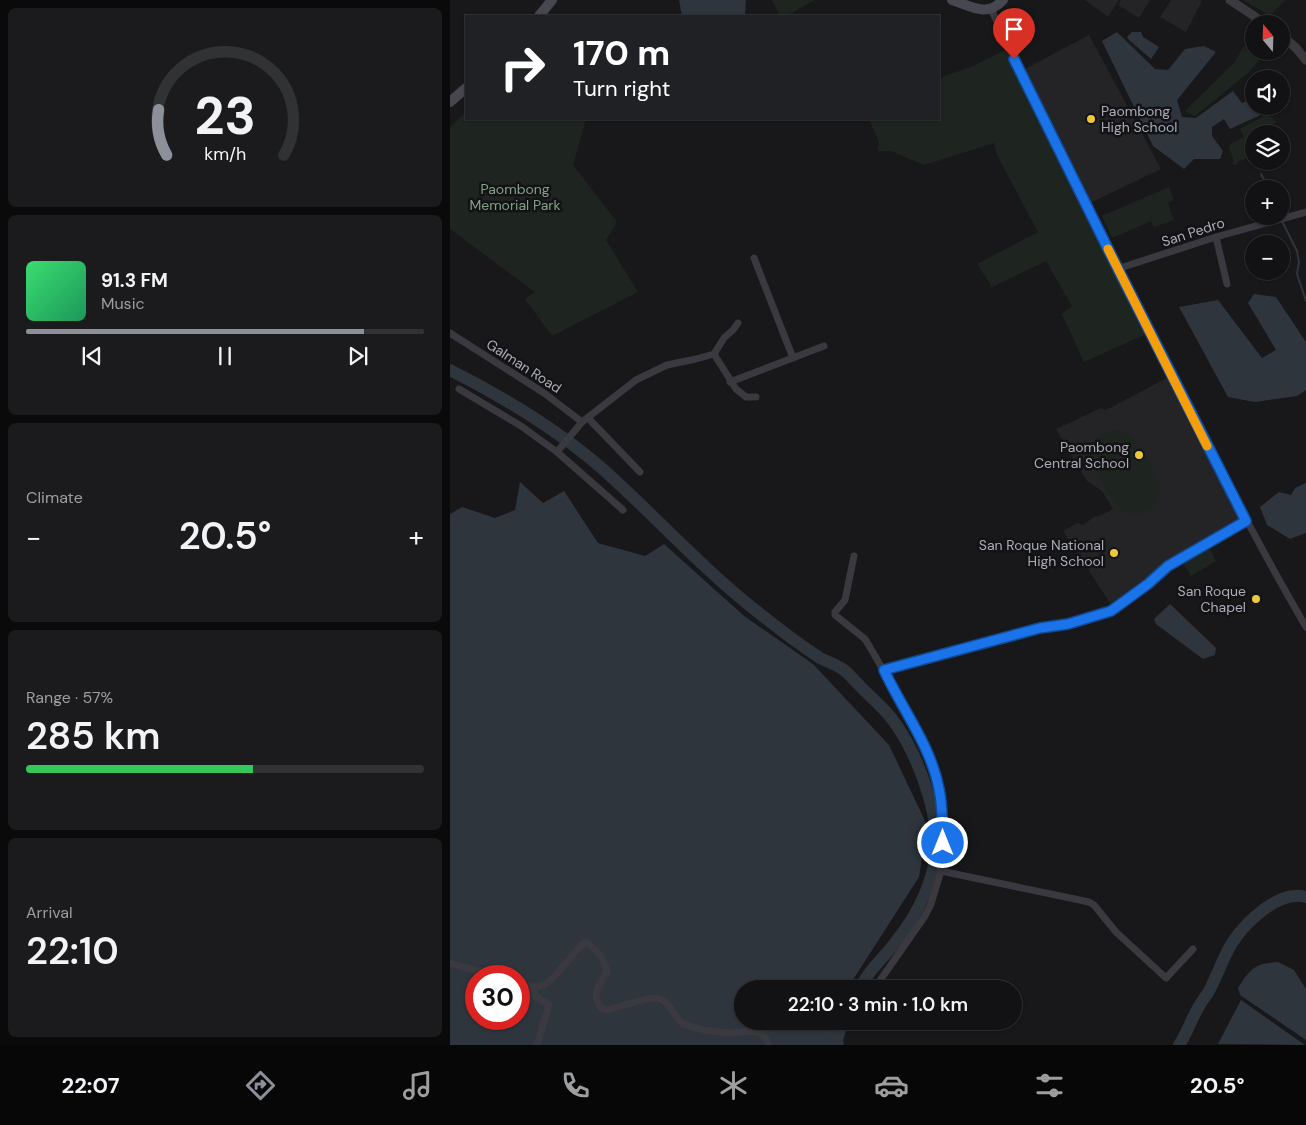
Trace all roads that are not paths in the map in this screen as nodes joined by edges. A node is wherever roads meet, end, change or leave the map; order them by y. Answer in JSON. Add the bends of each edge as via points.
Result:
{"nodes":[{"id":1,"x":552,"y":0,"type":"edge"},
{"id":2,"x":952,"y":0,"type":"edge"},
{"id":3,"x":1003,"y":0,"type":"edge"},
{"id":4,"x":1230,"y":0,"type":"edge"},
{"id":5,"x":991,"y":9,"type":"junction"},
{"id":6,"x":540,"y":15,"type":"edge"},
{"id":7,"x":1252,"y":15,"type":"edge"},
{"id":8,"x":1290,"y":42,"type":"edge"},
{"id":9,"x":1306,"y":60,"type":"edge"},
{"id":10,"x":465,"y":89,"type":"edge"},
{"id":11,"x":450,"y":102,"type":"edge"},
{"id":12,"x":1306,"y":212,"type":"edge"},
{"id":13,"x":1216,"y":237,"type":"junction"},
{"id":14,"x":754,"y":258,"type":"dead end"},
{"id":15,"x":1118,"y":269,"type":"junction"},
{"id":16,"x":1227,"y":284,"type":"dead end"},
{"id":17,"x":738,"y":323,"type":"dead end"},
{"id":18,"x":450,"y":333,"type":"edge"},
{"id":19,"x":824,"y":346,"type":"dead end"},
{"id":20,"x":714,"y":354,"type":"junction"},
{"id":21,"x":793,"y":358,"type":"junction"},
{"id":22,"x":730,"y":382,"type":"junction"},
{"id":23,"x":458,"y":389,"type":"dead end"},
{"id":24,"x":756,"y":397,"type":"dead end"},
{"id":25,"x":585,"y":420,"type":"junction"},
{"id":26,"x":557,"y":452,"type":"junction"},
{"id":27,"x":640,"y":472,"type":"dead end"},
{"id":28,"x":623,"y":510,"type":"dead end"},
{"id":29,"x":1246,"y":521,"type":"junction"},
{"id":30,"x":854,"y":556,"type":"dead end"},
{"id":31,"x":1306,"y":627,"type":"edge"},
{"id":32,"x":884,"y":670,"type":"junction"},
{"id":33,"x":941,"y":872,"type":"junction"},
{"id":34,"x":1194,"y":949,"type":"dead end"},
{"id":35,"x":450,"y":963,"type":"edge"},
{"id":36,"x":465,"y":967,"type":"edge"},
{"id":37,"x":880,"y":980,"type":"edge"},
{"id":38,"x":530,"y":986,"type":"edge"},
{"id":39,"x":534,"y":987,"type":"junction"},
{"id":40,"x":536,"y":1045,"type":"edge"},
{"id":41,"x":769,"y":1045,"type":"edge"}],
"edges":[{"from":1,"to":6,"type":"main road"},
{"from":2,"to":5,"type":"main road"},
{"from":3,"to":5,"type":"main road"},
{"from":4,"to":7,"type":"street"},
{"from":5,"to":15,"type":"street"},
{"from":8,"to":9,"type":"street"},
{"from":10,"to":11,"type":"main road"},
{"from":12,"to":13,"type":"street","name":"San Pedro"},
{"from":13,"to":15,"type":"street","name":"San Pedro"},
{"from":13,"to":16,"type":"street"},
{"from":14,"to":21,"type":"street"},
{"from":15,"to":29,"type":"street"},
{"from":17,"to":20,"type":"street"},
{"from":18,"to":25,"type":"street","name":"Galman Road"},
{"from":19,"to":21,"type":"street"},
{"from":20,"to":22,"type":"street"},
{"from":20,"to":25,"type":"street","via":[[667,365],[636,380]]},
{"from":21,"to":22,"type":"street"},
{"from":22,"to":24,"type":"street","via":[[746,397]]},
{"from":23,"to":26,"type":"street","via":[[521,426]]},
{"from":25,"to":26,"type":"street"},
{"from":25,"to":27,"type":"street","name":"Galman Road"},
{"from":26,"to":28,"type":"street"},
{"from":29,"to":31,"type":"street"},
{"from":29,"to":32,"type":"street","via":[[1168,566],[1111,611]]},
{"from":30,"to":32,"type":"street","via":[[845,600],[835,615],[865,639]]},
{"from":32,"to":33,"type":"street","via":[[910,716],[937,779],[944,825]]},
{"from":33,"to":34,"type":"street","via":[[1089,902],[1166,978]]},
{"from":33,"to":37,"type":"street","via":[[925,916]]},
{"from":35,"to":36,"type":"street"},
{"from":38,"to":39,"type":"street"},
{"from":39,"to":40,"type":"street","via":[[535,996],[549,1005]]},
{"from":39,"to":41,"type":"street","via":[[548,983],[577,948],[586,942],[599,952],[606,972],[596,992],[602,1008],[607,1010],[656,998],[665,1001],[683,1024],[723,1033],[757,1032],[765,1036]]}]}
